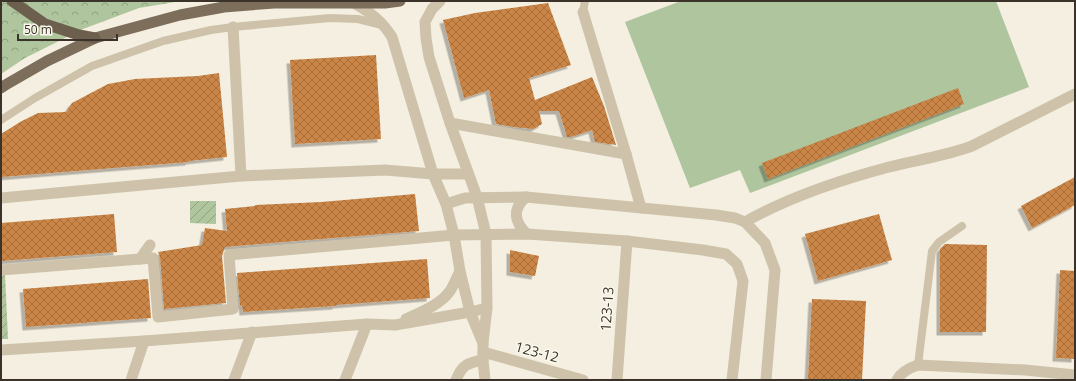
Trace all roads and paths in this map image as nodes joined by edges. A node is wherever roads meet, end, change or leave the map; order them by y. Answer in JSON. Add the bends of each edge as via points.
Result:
{"nodes":[{"id":1,"x":12,"y":1,"type":"edge"},
{"id":2,"x":400,"y":1,"type":"edge"},
{"id":3,"x":440,"y":1,"type":"edge"},
{"id":4,"x":354,"y":3,"type":"junction"},
{"id":5,"x":584,"y":7,"type":"edge"},
{"id":6,"x":385,"y":26,"type":"junction"},
{"id":7,"x":234,"y":27,"type":"junction"},
{"id":8,"x":95,"y":38,"type":"junction"},
{"id":9,"x":1,"y":88,"type":"edge"},
{"id":10,"x":1075,"y":94,"type":"edge"},
{"id":11,"x":1,"y":120,"type":"edge"},
{"id":12,"x":450,"y":123,"type":"junction"},
{"id":13,"x":626,"y":154,"type":"junction"},
{"id":14,"x":433,"y":174,"type":"junction"},
{"id":15,"x":468,"y":174,"type":"junction"},
{"id":16,"x":240,"y":176,"type":"junction"},
{"id":17,"x":477,"y":197,"type":"junction"},
{"id":18,"x":526,"y":197,"type":"junction"},
{"id":19,"x":1,"y":198,"type":"edge"},
{"id":20,"x":446,"y":204,"type":"junction"},
{"id":21,"x":641,"y":208,"type":"junction"},
{"id":22,"x":745,"y":222,"type":"junction"},
{"id":23,"x":962,"y":226,"type":"dead end"},
{"id":24,"x":486,"y":234,"type":"junction"},
{"id":25,"x":527,"y":234,"type":"junction"},
{"id":26,"x":454,"y":235,"type":"junction"},
{"id":27,"x":627,"y":241,"type":"junction"},
{"id":28,"x":150,"y":245,"type":"dead end"},
{"id":29,"x":140,"y":259,"type":"junction"},
{"id":30,"x":1,"y":270,"type":"edge"},
{"id":31,"x":460,"y":271,"type":"junction"},
{"id":32,"x":487,"y":308,"type":"junction"},
{"id":33,"x":470,"y":312,"type":"junction"},
{"id":34,"x":367,"y":324,"type":"junction"},
{"id":35,"x":395,"y":325,"type":"junction"},
{"id":36,"x":252,"y":332,"type":"junction"},
{"id":37,"x":144,"y":341,"type":"junction"},
{"id":38,"x":1,"y":350,"type":"edge"},
{"id":39,"x":483,"y":352,"type":"junction"},
{"id":40,"x":918,"y":365,"type":"junction"},
{"id":41,"x":1024,"y":375,"type":"edge"},
{"id":42,"x":1075,"y":375,"type":"edge"},
{"id":43,"x":131,"y":380,"type":"edge"},
{"id":44,"x":234,"y":380,"type":"edge"},
{"id":45,"x":345,"y":380,"type":"edge"},
{"id":46,"x":456,"y":380,"type":"edge"},
{"id":47,"x":485,"y":380,"type":"edge"},
{"id":48,"x":583,"y":380,"type":"edge"},
{"id":49,"x":617,"y":380,"type":"edge"},
{"id":50,"x":732,"y":380,"type":"edge"},
{"id":51,"x":766,"y":380,"type":"edge"},
{"id":52,"x":896,"y":380,"type":"edge"}],
"edges":[{"from":1,"to":8,"type":"highway","via":[[45,24]]},
{"from":2,"to":4,"type":"main road"},
{"from":3,"to":12,"type":"street","via":[[424,22],[429,57]]},
{"from":4,"to":6,"type":"street"},
{"from":4,"to":8,"type":"main road","via":[[274,3],[224,7],[180,15]]},
{"from":5,"to":13,"type":"street"},
{"from":6,"to":7,"type":"lane","via":[[358,19],[330,18]]},
{"from":6,"to":14,"type":"street","via":[[392,38]]},
{"from":7,"to":11,"type":"lane","via":[[163,41],[92,66]]},
{"from":7,"to":16,"type":"street"},
{"from":8,"to":9,"type":"main road"},
{"from":10,"to":22,"type":"street","via":[[972,146],[834,184],[778,205]]},
{"from":12,"to":13,"type":"street"},
{"from":12,"to":15,"type":"street"},
{"from":13,"to":21,"type":"street"},
{"from":14,"to":15,"type":"street"},
{"from":14,"to":16,"type":"street","via":[[385,170]]},
{"from":14,"to":20,"type":"street"},
{"from":15,"to":17,"type":"street"},
{"from":16,"to":19,"type":"street"},
{"from":17,"to":18,"type":"street"},
{"from":17,"to":20,"type":"street"},
{"from":17,"to":24,"type":"street"},
{"from":18,"to":21,"type":"street"},
{"from":18,"to":25,"type":"street","via":[[519,203],[516,220]]},
{"from":20,"to":26,"type":"street"},
{"from":21,"to":22,"type":"street","via":[[716,215]]},
{"from":22,"to":51,"type":"street","via":[[765,243],[775,270]]},
{"from":23,"to":40,"type":"lane","via":[[932,251]]},
{"from":24,"to":25,"type":"street"},
{"from":24,"to":26,"type":"street"},
{"from":24,"to":32,"type":"street"},
{"from":25,"to":27,"type":"street"},
{"from":26,"to":29,"type":"street","via":[[229,255],[233,309],[158,317],[153,258]]},
{"from":26,"to":31,"type":"street"},
{"from":27,"to":49,"type":"street","name":"123-13"},
{"from":27,"to":50,"type":"street","via":[[726,254],[737,264],[743,281]]},
{"from":28,"to":29,"type":"street"},
{"from":29,"to":30,"type":"street"},
{"from":31,"to":33,"type":"street"},
{"from":31,"to":35,"type":"street","via":[[450,291],[442,300]]},
{"from":32,"to":33,"type":"street"},
{"from":32,"to":39,"type":"street"},
{"from":33,"to":35,"type":"street"},
{"from":33,"to":39,"type":"street"},
{"from":34,"to":35,"type":"street"},
{"from":34,"to":36,"type":"street"},
{"from":34,"to":45,"type":"street"},
{"from":36,"to":37,"type":"street"},
{"from":36,"to":44,"type":"street"},
{"from":37,"to":38,"type":"street"},
{"from":37,"to":43,"type":"street"},
{"from":39,"to":46,"type":"street","via":[[464,366]]},
{"from":39,"to":47,"type":"street"},
{"from":39,"to":48,"type":"street","name":"123-12"},
{"from":40,"to":41,"type":"street"},
{"from":40,"to":52,"type":"street","via":[[908,369]]},
{"from":41,"to":42,"type":"street"}]}
